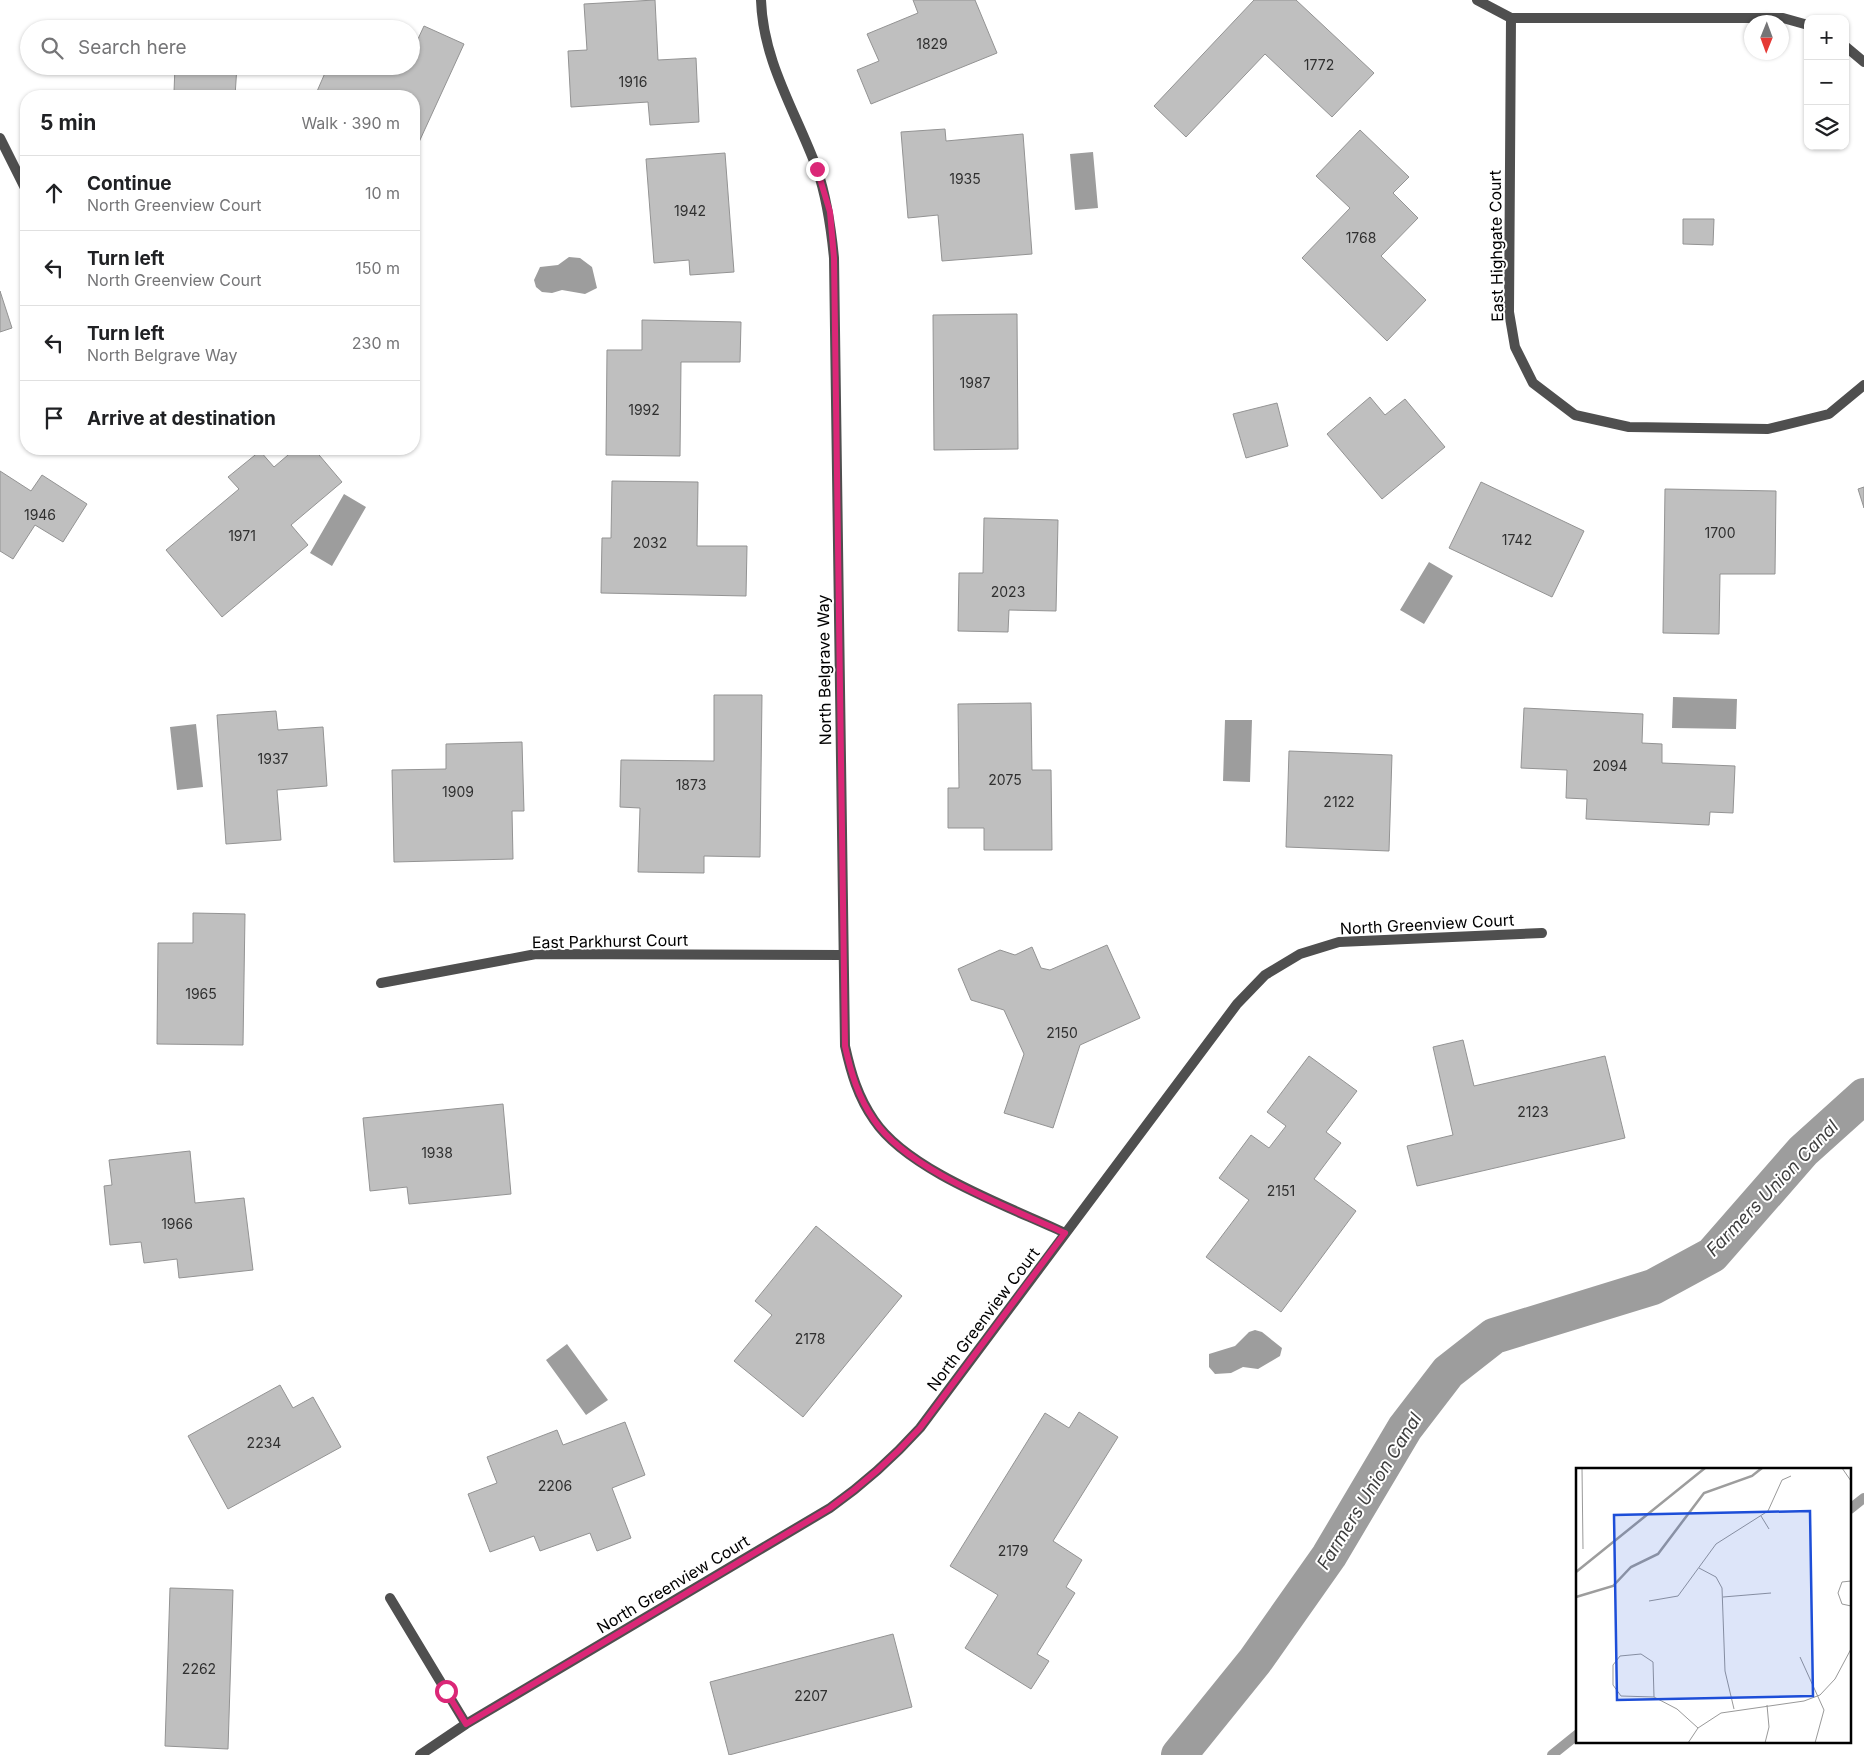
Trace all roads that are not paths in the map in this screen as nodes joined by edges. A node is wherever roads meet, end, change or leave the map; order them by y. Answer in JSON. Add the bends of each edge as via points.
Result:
{"nodes":[{"id":1,"x":761,"y":0,"type":"edge"},
{"id":2,"x":1477,"y":0,"type":"edge"},
{"id":3,"x":1511,"y":18,"type":"junction"},
{"id":4,"x":1804,"y":24,"type":"edge"},
{"id":5,"x":1849,"y":49,"type":"edge"},
{"id":6,"x":1864,"y":62,"type":"edge"},
{"id":7,"x":0,"y":138,"type":"edge"},
{"id":8,"x":20,"y":178,"type":"edge"},
{"id":9,"x":1864,"y":385,"type":"edge"},
{"id":10,"x":1542,"y":932,"type":"dead end"},
{"id":11,"x":843,"y":955,"type":"junction"},
{"id":12,"x":381,"y":983,"type":"dead end"},
{"id":13,"x":1065,"y":1233,"type":"junction"},
{"id":14,"x":390,"y":1598,"type":"dead end"},
{"id":15,"x":466,"y":1724,"type":"junction"},
{"id":16,"x":420,"y":1755,"type":"edge"}],
"edges":[{"from":1,"to":11,"type":"street","name":"North Belgrave Way","via":[[766,45],[817,169],[830,212],[834,258]]},
{"from":2,"to":3,"type":"street"},
{"from":3,"to":4,"type":"street","via":[[1783,18]]},
{"from":3,"to":9,"type":"street","name":"East Highgate Court","via":[[1509,312],[1515,347],[1533,383],[1574,415],[1629,427],[1768,429],[1828,414]]},
{"from":5,"to":6,"type":"street"},
{"from":7,"to":8,"type":"street"},
{"from":10,"to":13,"type":"street","name":"North Greenview Court","via":[[1339,942],[1300,954],[1265,975],[1237,1004]]},
{"from":11,"to":12,"type":"street","name":"East Parkhurst Court","via":[[536,954]]},
{"from":11,"to":13,"type":"street","name":"North Belgrave Way","via":[[845,1046],[854,1086],[874,1121],[901,1150],[936,1172]]},
{"from":13,"to":15,"type":"street","name":"North Greenview Court","via":[[920,1428],[863,1486]]},
{"from":14,"to":15,"type":"street"},
{"from":15,"to":16,"type":"street","name":"North Greenview Court"}]}
